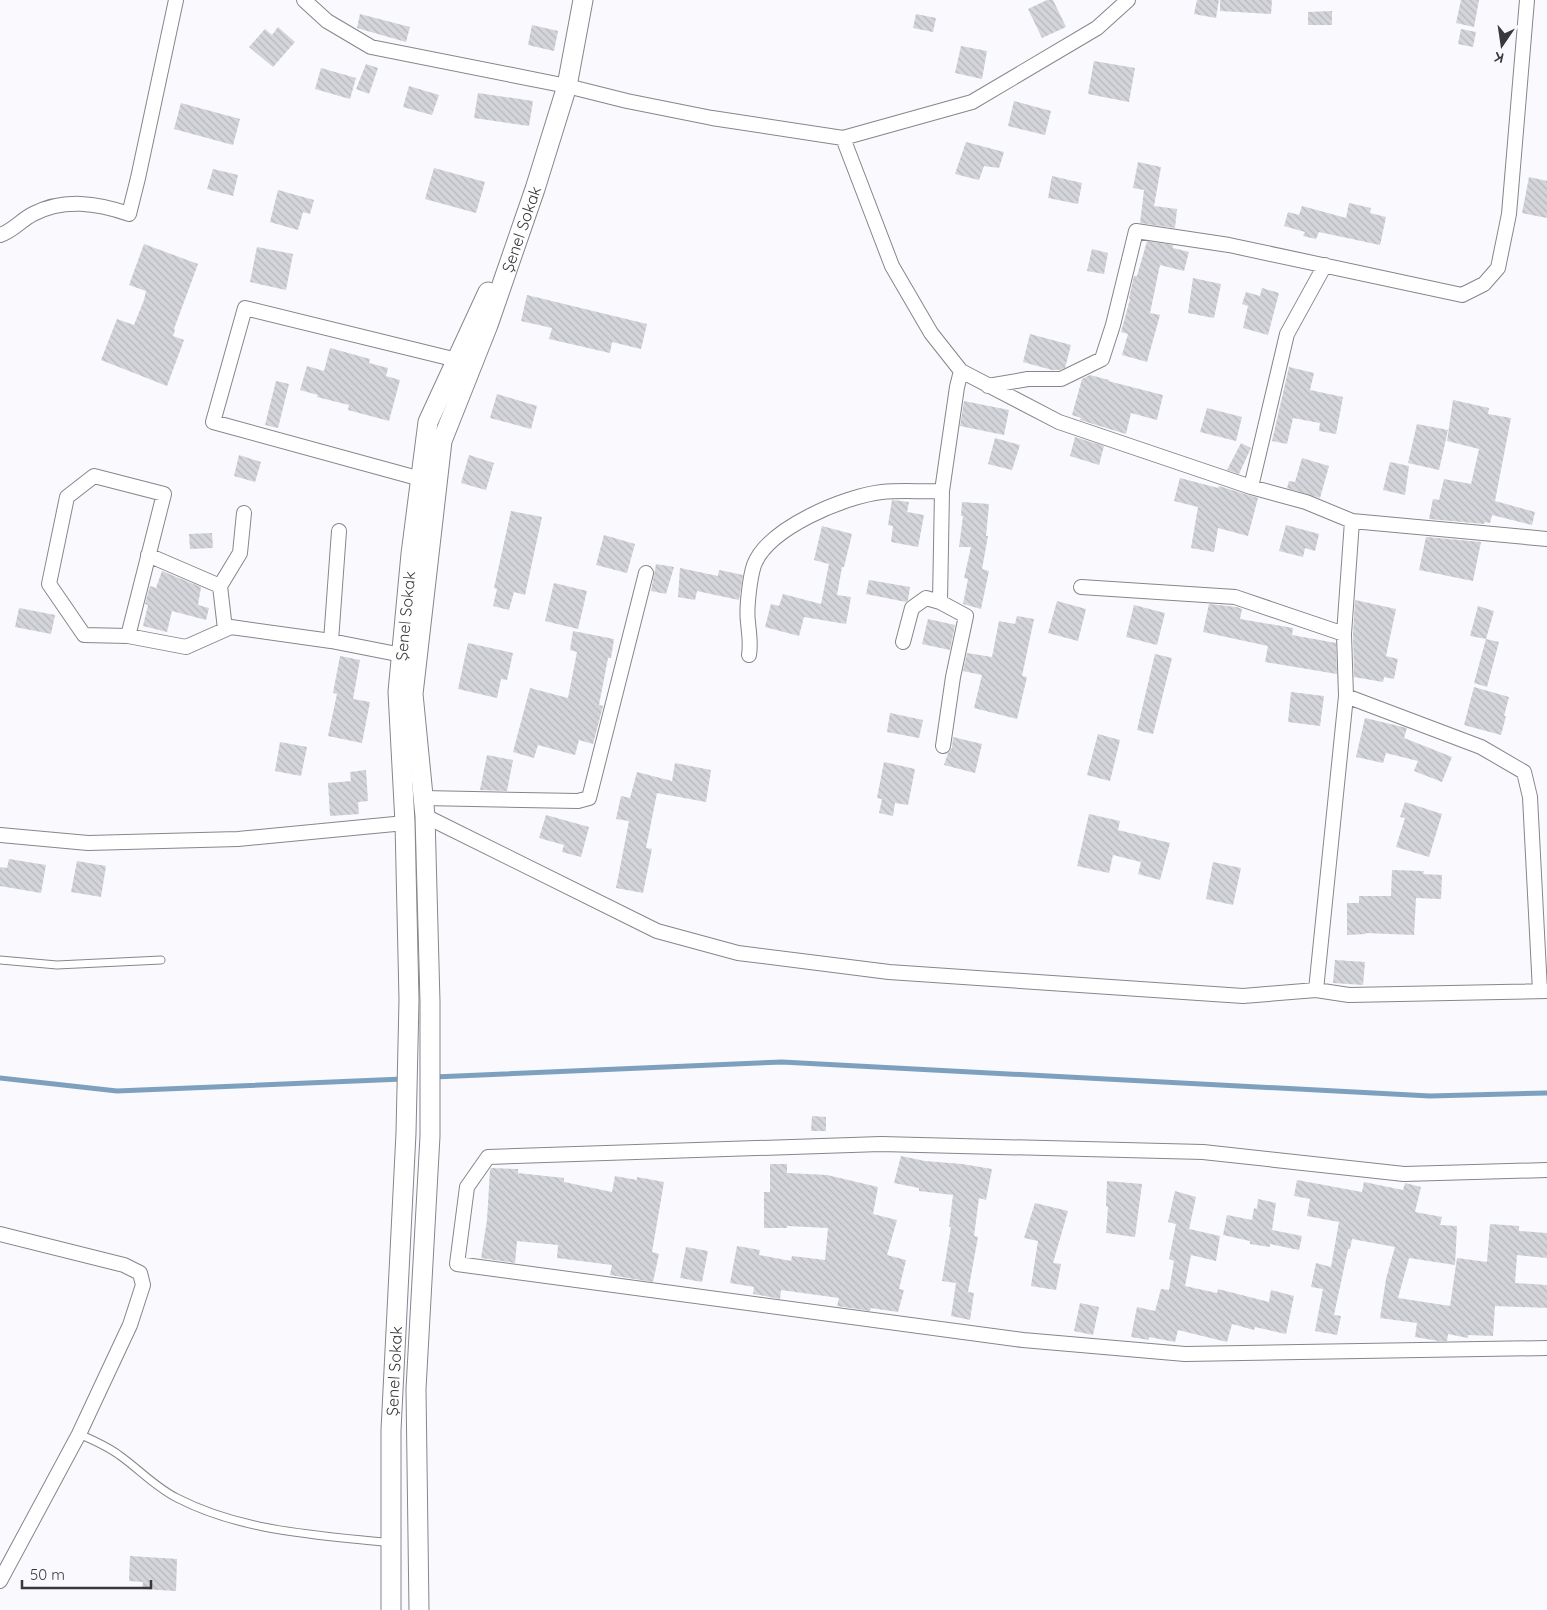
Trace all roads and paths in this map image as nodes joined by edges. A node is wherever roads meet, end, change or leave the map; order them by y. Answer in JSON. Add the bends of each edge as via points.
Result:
{"nodes":[{"id":1,"x":176,"y":0,"type":"edge"},
{"id":2,"x":304,"y":0,"type":"edge"},
{"id":3,"x":583,"y":0,"type":"edge"},
{"id":4,"x":1128,"y":0,"type":"edge"},
{"id":5,"x":1527,"y":0,"type":"edge"},
{"id":6,"x":568,"y":86,"type":"junction"},
{"id":7,"x":843,"y":138,"type":"junction"},
{"id":8,"x":535,"y":189,"type":"junction"},
{"id":9,"x":0,"y":235,"type":"edge"},
{"id":10,"x":1325,"y":265,"type":"junction"},
{"id":11,"x":457,"y":360,"type":"junction"},
{"id":12,"x":961,"y":371,"type":"junction"},
{"id":13,"x":988,"y":386,"type":"junction"},
{"id":14,"x":421,"y":479,"type":"junction"},
{"id":15,"x":1252,"y":487,"type":"junction"},
{"id":16,"x":942,"y":491,"type":"junction"},
{"id":17,"x":244,"y":513,"type":"dead end"},
{"id":18,"x":1352,"y":521,"type":"junction"},
{"id":19,"x":339,"y":531,"type":"dead end"},
{"id":20,"x":1547,"y":539,"type":"edge"},
{"id":21,"x":148,"y":555,"type":"junction"},
{"id":22,"x":646,"y":573,"type":"dead end"},
{"id":23,"x":220,"y":586,"type":"junction"},
{"id":24,"x":1081,"y":587,"type":"dead end"},
{"id":25,"x":940,"y":602,"type":"junction"},
{"id":26,"x":225,"y":630,"type":"junction"},
{"id":27,"x":1344,"y":634,"type":"junction"},
{"id":28,"x":128,"y":636,"type":"junction"},
{"id":29,"x":331,"y":641,"type":"junction"},
{"id":30,"x":903,"y":642,"type":"dead end"},
{"id":31,"x":402,"y":655,"type":"junction"},
{"id":32,"x":749,"y":655,"type":"dead end"},
{"id":33,"x":1346,"y":696,"type":"junction"},
{"id":34,"x":943,"y":746,"type":"dead end"},
{"id":35,"x":424,"y":798,"type":"junction"},
{"id":36,"x":426,"y":816,"type":"junction"},
{"id":37,"x":405,"y":823,"type":"junction"},
{"id":38,"x":0,"y":835,"type":"edge"},
{"id":39,"x":0,"y":960,"type":"edge"},
{"id":40,"x":161,"y":960,"type":"dead end"},
{"id":41,"x":1316,"y":990,"type":"junction"},
{"id":42,"x":1544,"y":991,"type":"edge"},
{"id":43,"x":1547,"y":1170,"type":"edge"},
{"id":44,"x":0,"y":1234,"type":"edge"},
{"id":45,"x":1547,"y":1348,"type":"edge"},
{"id":46,"x":79,"y":1434,"type":"junction"},
{"id":47,"x":391,"y":1544,"type":"junction"},
{"id":48,"x":0,"y":1581,"type":"edge"},
{"id":49,"x":391,"y":1610,"type":"edge"},
{"id":50,"x":419,"y":1610,"type":"edge"}],
"edges":[{"from":1,"to":9,"type":"street","via":[[128,214],[108,207],[81,204],[52,206],[31,214]]},
{"from":2,"to":6,"type":"street","via":[[327,21],[371,47]]},
{"from":3,"to":6,"type":"street"},
{"from":4,"to":7,"type":"street","via":[[1098,28],[972,102]]},
{"from":5,"to":10,"type":"street","via":[[1509,214],[1498,268],[1484,284],[1462,295]]},
{"from":6,"to":7,"type":"street","via":[[712,118]]},
{"from":6,"to":8,"type":"street"},
{"from":7,"to":12,"type":"street","via":[[892,266],[931,333]]},
{"from":8,"to":11,"type":"street","name":"Şenel Sokak"},
{"from":8,"to":35,"type":"street","name":"Şenel Sokak","via":[[488,326],[442,441],[413,694]]},
{"from":10,"to":13,"type":"street","via":[[1229,245],[1136,231],[1102,359],[1061,378],[1028,379]]},
{"from":10,"to":15,"type":"street","via":[[1287,334]]},
{"from":11,"to":14,"type":"street","name":"Şenel Sokak","via":[[428,422]]},
{"from":11,"to":14,"type":"street","via":[[245,308],[213,422]]},
{"from":12,"to":13,"type":"street"},
{"from":12,"to":16,"type":"street"},
{"from":13,"to":15,"type":"street","via":[[1059,422]]},
{"from":14,"to":31,"type":"street","name":"Şenel Sokak"},
{"from":15,"to":18,"type":"street","via":[[1306,502]]},
{"from":16,"to":25,"type":"street"},
{"from":16,"to":32,"type":"street","via":[[881,492],[834,504],[801,520],[768,543],[754,565],[750,588],[747,620],[751,642]]},
{"from":17,"to":23,"type":"street","via":[[240,554]]},
{"from":18,"to":20,"type":"street"},
{"from":18,"to":27,"type":"street"},
{"from":19,"to":29,"type":"street"},
{"from":21,"to":23,"type":"street"},
{"from":21,"to":28,"type":"street"},
{"from":21,"to":28,"type":"street","via":[[164,494],[94,476],[67,496],[49,584],[84,636]]},
{"from":22,"to":35,"type":"street","via":[[588,798],[578,801]]},
{"from":23,"to":26,"type":"street"},
{"from":24,"to":27,"type":"street","via":[[1235,597]]},
{"from":25,"to":30,"type":"street","via":[[926,598],[912,608]]},
{"from":25,"to":34,"type":"street","via":[[966,616]]},
{"from":26,"to":28,"type":"street","via":[[186,647]]},
{"from":26,"to":29,"type":"street","via":[[231,626]]},
{"from":27,"to":33,"type":"street"},
{"from":29,"to":31,"type":"street"},
{"from":31,"to":37,"type":"street","name":"Şenel Sokak","via":[[398,692]]},
{"from":33,"to":41,"type":"street"},
{"from":33,"to":42,"type":"street","via":[[1481,747],[1524,772],[1530,797]]},
{"from":35,"to":36,"type":"street","name":"Şenel Sokak"},
{"from":36,"to":41,"type":"street","via":[[657,931],[738,953],[890,972],[1243,996]]},
{"from":36,"to":50,"type":"street","name":"Şenel Sokak","via":[[430,1136],[416,1389]]},
{"from":37,"to":38,"type":"street","via":[[238,839],[88,843]]},
{"from":37,"to":47,"type":"street","name":"Şenel Sokak","via":[[409,1000],[406,1133],[391,1430]]},
{"from":39,"to":40,"type":"lane","via":[[57,964]]},
{"from":41,"to":42,"type":"street","via":[[1348,995]]},
{"from":43,"to":45,"type":"street","via":[[1404,1174],[1204,1152],[881,1144],[488,1158],[467,1187],[457,1264],[1023,1340],[1185,1354]]},
{"from":44,"to":46,"type":"street","via":[[124,1265],[140,1272],[144,1285],[130,1325]]},
{"from":46,"to":47,"type":"lane","via":[[104,1445],[161,1490],[214,1514],[252,1526]]},
{"from":46,"to":48,"type":"street"},
{"from":47,"to":49,"type":"street","name":"Şenel Sokak"}]}
